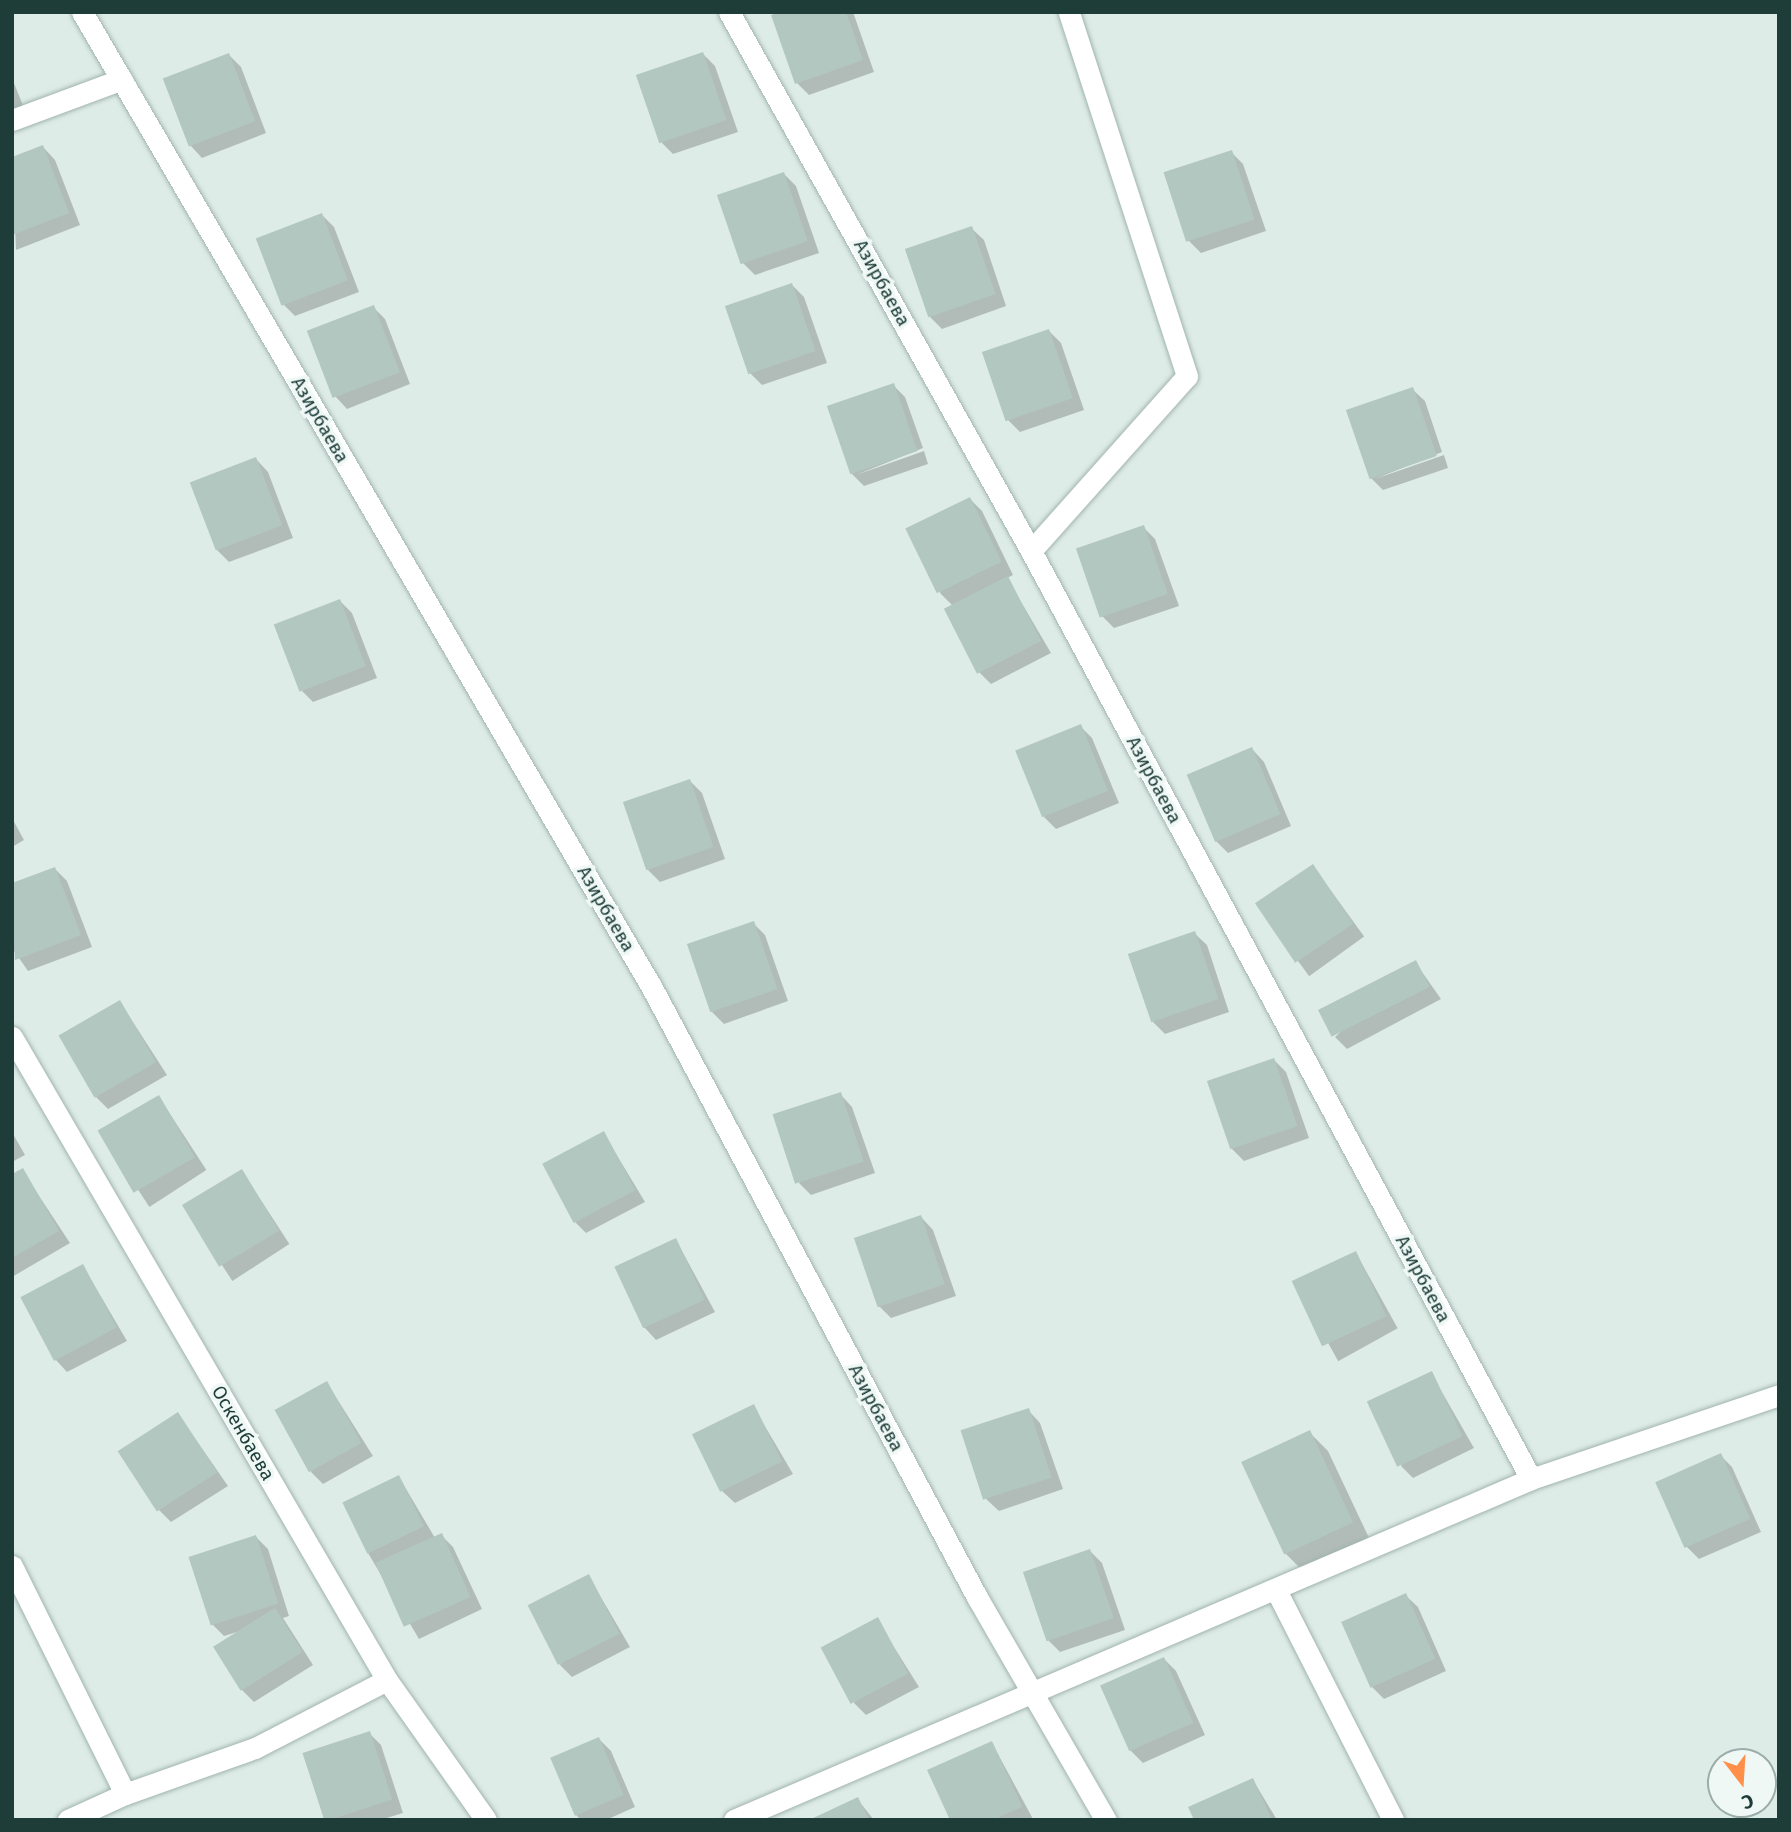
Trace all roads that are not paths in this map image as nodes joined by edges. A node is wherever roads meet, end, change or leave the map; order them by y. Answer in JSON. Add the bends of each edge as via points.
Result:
{"nodes":[{"id":1,"x":82,"y":12,"type":"edge"},
{"id":2,"x":729,"y":12,"type":"edge"},
{"id":3,"x":1069,"y":12,"type":"edge"},
{"id":4,"x":122,"y":79,"type":"junction"},
{"id":5,"x":12,"y":120,"type":"edge"},
{"id":6,"x":1031,"y":551,"type":"junction"},
{"id":7,"x":12,"y":1037,"type":"edge"},
{"id":8,"x":1779,"y":1395,"type":"edge"},
{"id":9,"x":1531,"y":1479,"type":"junction"},
{"id":10,"x":12,"y":1566,"type":"edge"},
{"id":11,"x":1276,"y":1590,"type":"junction"},
{"id":12,"x":387,"y":1680,"type":"junction"},
{"id":13,"x":1036,"y":1695,"type":"junction"},
{"id":14,"x":125,"y":1794,"type":"junction"},
{"id":15,"x":68,"y":1820,"type":"edge"},
{"id":16,"x":486,"y":1820,"type":"edge"},
{"id":17,"x":734,"y":1820,"type":"edge"},
{"id":18,"x":1106,"y":1820,"type":"edge"},
{"id":19,"x":1393,"y":1820,"type":"edge"}],
"edges":[{"from":1,"to":4,"type":"street","name":"Азирбаева"},
{"from":2,"to":6,"type":"street","name":"Азирбаева"},
{"from":3,"to":6,"type":"street","via":[[1188,376]]},
{"from":4,"to":5,"type":"street"},
{"from":4,"to":13,"type":"street","name":"Азирбаева","via":[[651,986],[977,1597]]},
{"from":6,"to":9,"type":"street","name":"Азирбаева"},
{"from":7,"to":12,"type":"street","name":"Оскенбаева"},
{"from":8,"to":9,"type":"street"},
{"from":9,"to":11,"type":"street"},
{"from":10,"to":14,"type":"street"},
{"from":11,"to":13,"type":"street"},
{"from":11,"to":19,"type":"street"},
{"from":12,"to":14,"type":"street","via":[[255,1748]]},
{"from":12,"to":16,"type":"street","name":"Оскенбаева"},
{"from":13,"to":17,"type":"street"},
{"from":13,"to":18,"type":"street","name":"Азирбаева"},
{"from":14,"to":15,"type":"street"}]}
